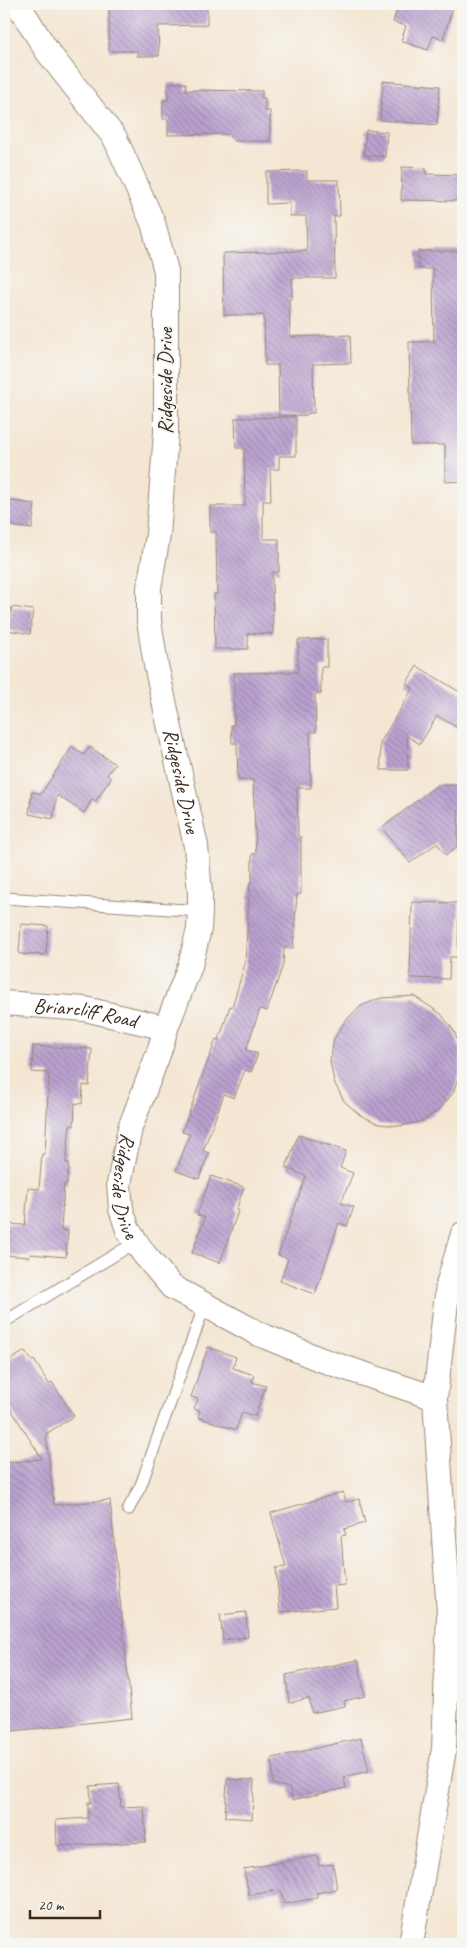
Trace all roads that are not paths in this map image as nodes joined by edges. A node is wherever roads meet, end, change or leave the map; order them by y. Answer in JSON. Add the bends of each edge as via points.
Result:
{"nodes":[{"id":1,"x":20,"y":4,"type":"edge"},
{"id":2,"x":4,"y":898,"type":"edge"},
{"id":3,"x":200,"y":911,"type":"junction"},
{"id":4,"x":4,"y":1003,"type":"edge"},
{"id":5,"x":166,"y":1028,"type":"junction"},
{"id":6,"x":463,"y":1234,"type":"edge"},
{"id":7,"x":136,"y":1242,"type":"junction"},
{"id":8,"x":205,"y":1304,"type":"junction"},
{"id":9,"x":4,"y":1322,"type":"edge"},
{"id":10,"x":435,"y":1398,"type":"junction"},
{"id":11,"x":128,"y":1510,"type":"dead end"},
{"id":12,"x":411,"y":1944,"type":"edge"}],
"edges":[{"from":1,"to":3,"type":"street","name":"Ridgeside Drive","via":[[47,51],[115,138],[153,222],[166,271],[166,433],[158,535],[149,588],[149,621],[196,846]]},
{"from":2,"to":3,"type":"lane"},
{"from":3,"to":5,"type":"street","name":"Ridgeside Drive","via":[[190,966]]},
{"from":4,"to":5,"type":"street","name":"Briarcliff Road","via":[[84,1009]]},
{"from":5,"to":7,"type":"street","name":"Ridgeside Drive","via":[[130,1128],[118,1184],[121,1209]]},
{"from":6,"to":10,"type":"street","via":[[448,1285]]},
{"from":7,"to":8,"type":"street","name":"Ridgeside Drive","via":[[172,1287]]},
{"from":7,"to":9,"type":"lane"},
{"from":8,"to":10,"type":"street","name":"Ridgeside Drive","via":[[259,1334],[319,1359]]},
{"from":8,"to":11,"type":"lane","via":[[141,1485]]},
{"from":10,"to":12,"type":"street","via":[[449,1614],[444,1749]]}]}
